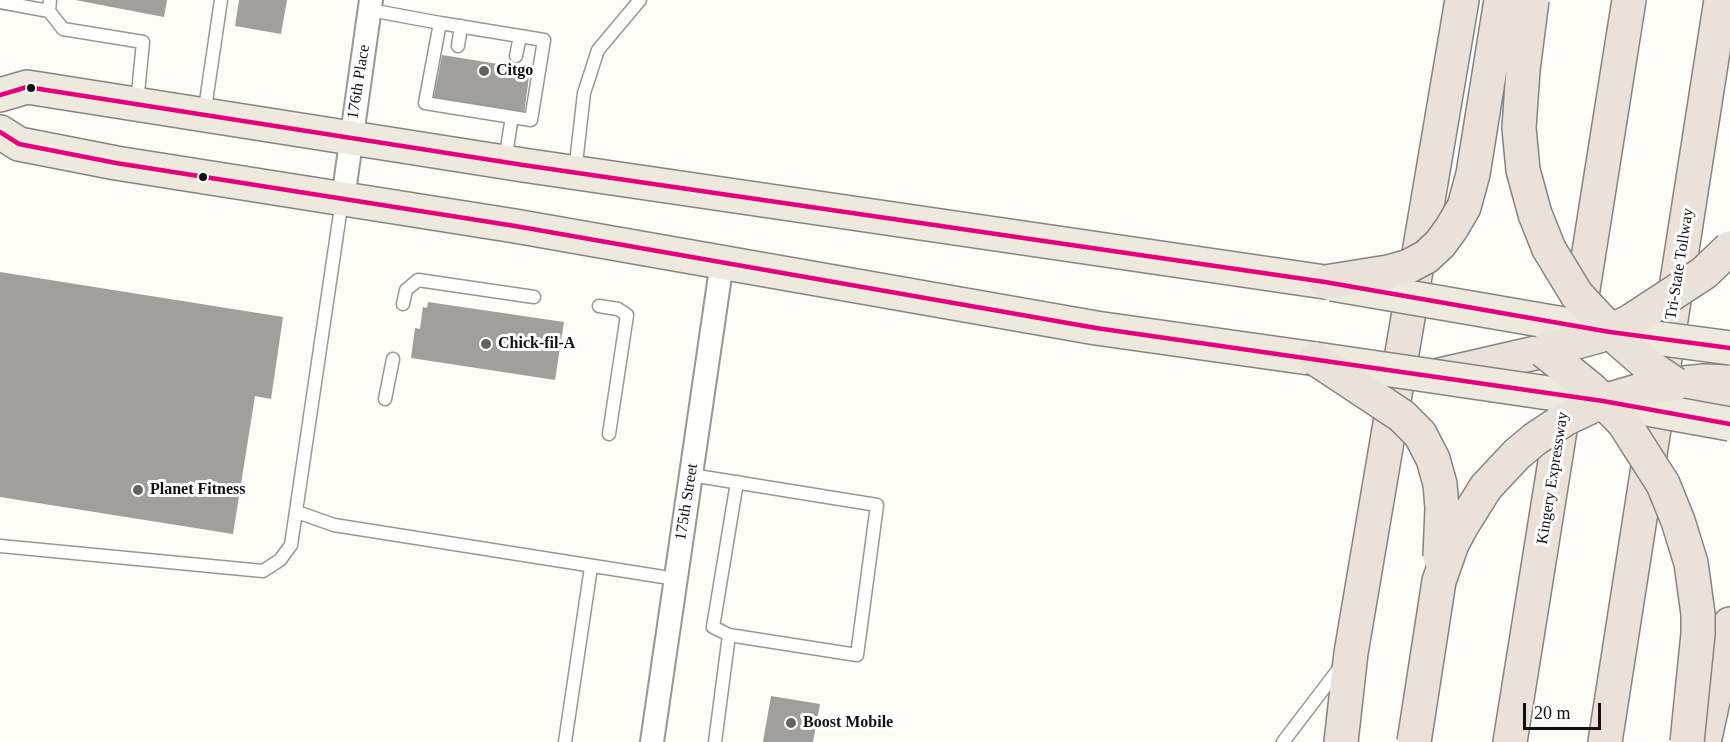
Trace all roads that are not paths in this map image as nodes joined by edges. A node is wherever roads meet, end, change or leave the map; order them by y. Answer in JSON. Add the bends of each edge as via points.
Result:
{"nodes":[{"id":1,"x":221,"y":0,"type":"edge"},
{"id":2,"x":640,"y":0,"type":"edge"},
{"id":3,"x":1462,"y":0,"type":"edge"},
{"id":4,"x":1501,"y":0,"type":"edge"},
{"id":5,"x":1532,"y":0,"type":"edge"},
{"id":6,"x":1629,"y":0,"type":"edge"},
{"id":7,"x":1721,"y":0,"type":"edge"},
{"id":8,"x":0,"y":2,"type":"edge"},
{"id":9,"x":50,"y":5,"type":"edge"},
{"id":10,"x":371,"y":5,"type":"edge"},
{"id":11,"x":440,"y":23,"type":"junction"},
{"id":12,"x":461,"y":26,"type":"junction"},
{"id":13,"x":520,"y":36,"type":"junction"},
{"id":14,"x":458,"y":46,"type":"dead end"},
{"id":15,"x":516,"y":56,"type":"dead end"},
{"id":16,"x":0,"y":95,"type":"edge"},
{"id":17,"x":137,"y":105,"type":"junction"},
{"id":18,"x":508,"y":113,"type":"junction"},
{"id":19,"x":204,"y":115,"type":"junction"},
{"id":20,"x":0,"y":132,"type":"edge"},
{"id":21,"x":350,"y":139,"type":"junction"},
{"id":22,"x":505,"y":162,"type":"junction"},
{"id":23,"x":575,"y":173,"type":"junction"},
{"id":24,"x":343,"y":199,"type":"junction"},
{"id":25,"x":1730,"y":248,"type":"edge"},
{"id":26,"x":722,"y":262,"type":"junction"},
{"id":27,"x":1325,"y":282,"type":"junction"},
{"id":28,"x":534,"y":297,"type":"dead end"},
{"id":29,"x":1444,"y":302,"type":"junction"},
{"id":30,"x":403,"y":304,"type":"dead end"},
{"id":31,"x":599,"y":306,"type":"dead end"},
{"id":32,"x":1610,"y":332,"type":"junction"},
{"id":33,"x":1730,"y":348,"type":"edge"},
{"id":34,"x":1544,"y":351,"type":"junction"},
{"id":35,"x":393,"y":359,"type":"dead end"},
{"id":36,"x":1316,"y":359,"type":"junction"},
{"id":37,"x":1431,"y":377,"type":"junction"},
{"id":38,"x":1730,"y":382,"type":"edge"},
{"id":39,"x":1675,"y":384,"type":"junction"},
{"id":40,"x":385,"y":399,"type":"dead end"},
{"id":41,"x":1603,"y":401,"type":"junction"},
{"id":42,"x":1730,"y":411,"type":"edge"},
{"id":43,"x":1730,"y":424,"type":"edge"},
{"id":44,"x":609,"y":434,"type":"dead end"},
{"id":45,"x":691,"y":475,"type":"junction"},
{"id":46,"x":737,"y":482,"type":"junction"},
{"id":47,"x":297,"y":512,"type":"junction"},
{"id":48,"x":0,"y":546,"type":"edge"},
{"id":49,"x":591,"y":567,"type":"junction"},
{"id":50,"x":676,"y":579,"type":"junction"},
{"id":51,"x":1439,"y":581,"type":"junction"},
{"id":52,"x":1730,"y":624,"type":"edge"},
{"id":53,"x":729,"y":634,"type":"junction"},
{"id":54,"x":1351,"y":653,"type":"junction"},
{"id":55,"x":565,"y":742,"type":"edge"},
{"id":56,"x":652,"y":742,"type":"edge"},
{"id":57,"x":715,"y":742,"type":"edge"},
{"id":58,"x":1283,"y":742,"type":"edge"},
{"id":59,"x":1341,"y":742,"type":"edge"},
{"id":60,"x":1414,"y":742,"type":"edge"},
{"id":61,"x":1510,"y":742,"type":"edge"},
{"id":62,"x":1605,"y":742,"type":"edge"},
{"id":63,"x":1687,"y":742,"type":"edge"},
{"id":64,"x":1704,"y":742,"type":"edge"}],
"edges":[{"from":1,"to":19,"type":"lane"},
{"from":2,"to":23,"type":"lane","via":[[598,50],[584,93]]},
{"from":3,"to":54,"type":"highway"},
{"from":4,"to":27,"type":"highway","bridge":true,"via":[[1473,174],[1464,207],[1451,229],[1426,257],[1409,266]]},
{"from":5,"to":32,"type":"highway","bridge":true,"via":[[1519,128],[1523,170],[1539,223],[1558,266],[1577,295]]},
{"from":6,"to":61,"type":"highway","name":"Kingery Expressway"},
{"from":7,"to":62,"type":"highway","name":"Tri-State Tollway"},
{"from":8,"to":9,"type":"lane"},
{"from":9,"to":17,"type":"lane","via":[[63,29],[143,42]]},
{"from":10,"to":11,"type":"lane"},
{"from":10,"to":21,"type":"street","name":"176th Place"},
{"from":11,"to":12,"type":"lane"},
{"from":11,"to":18,"type":"lane","via":[[425,103],[449,102]]},
{"from":12,"to":13,"type":"lane"},
{"from":12,"to":14,"type":"lane"},
{"from":13,"to":15,"type":"lane"},
{"from":13,"to":18,"type":"lane","via":[[544,40],[531,120]]},
{"from":16,"to":17,"type":"main road","via":[[27,87]]},
{"from":17,"to":19,"type":"main road"},
{"from":18,"to":22,"type":"lane"},
{"from":19,"to":21,"type":"main road"},
{"from":20,"to":24,"type":"main road","via":[[19,144],[116,163]]},
{"from":21,"to":22,"type":"main road"},
{"from":21,"to":24,"type":"street","name":"176th Place"},
{"from":22,"to":23,"type":"main road"},
{"from":23,"to":27,"type":"main road"},
{"from":24,"to":26,"type":"main road"},
{"from":24,"to":47,"type":"lane"},
{"from":25,"to":32,"type":"highway","bridge":true,"via":[[1683,288]]},
{"from":26,"to":36,"type":"main road","via":[[1096,328]]},
{"from":26,"to":45,"type":"street","name":"175th Street"},
{"from":27,"to":29,"type":"main road","bridge":true},
{"from":28,"to":30,"type":"lane","via":[[418,280],[406,290]]},
{"from":29,"to":32,"type":"main road","bridge":true},
{"from":29,"to":34,"type":"highway","bridge":true},
{"from":31,"to":44,"type":"lane","via":[[627,315]]},
{"from":32,"to":33,"type":"main road","bridge":true},
{"from":32,"to":34,"type":"highway","bridge":true},
{"from":32,"to":39,"type":"highway","bridge":true},
{"from":34,"to":37,"type":"highway","bridge":true},
{"from":34,"to":41,"type":"highway","bridge":true},
{"from":35,"to":40,"type":"lane"},
{"from":36,"to":37,"type":"main road","bridge":true},
{"from":36,"to":51,"type":"highway","bridge":true,"via":[[1402,416],[1428,446],[1441,498]]},
{"from":37,"to":41,"type":"main road","bridge":true},
{"from":38,"to":39,"type":"highway"},
{"from":39,"to":41,"type":"highway","bridge":true},
{"from":39,"to":42,"type":"highway"},
{"from":41,"to":43,"type":"main road","bridge":true},
{"from":41,"to":51,"type":"highway","bridge":true,"via":[[1550,429],[1501,469],[1461,527]]},
{"from":41,"to":63,"type":"highway","bridge":true,"via":[[1624,423],[1663,484],[1691,563],[1698,634]]},
{"from":45,"to":46,"type":"lane"},
{"from":45,"to":50,"type":"street","name":"175th Street"},
{"from":46,"to":53,"type":"lane","via":[[713,627]]},
{"from":46,"to":53,"type":"lane","via":[[877,505],[857,655]]},
{"from":47,"to":48,"type":"lane","via":[[291,545],[280,560],[263,571]]},
{"from":47,"to":49,"type":"lane","via":[[334,525]]},
{"from":49,"to":50,"type":"lane"},
{"from":49,"to":55,"type":"lane"},
{"from":50,"to":56,"type":"street","name":"175th Street"},
{"from":51,"to":60,"type":"highway","bridge":true},
{"from":52,"to":64,"type":"highway"},
{"from":53,"to":57,"type":"lane"},
{"from":54,"to":58,"type":"lane"},
{"from":54,"to":59,"type":"highway"}]}
